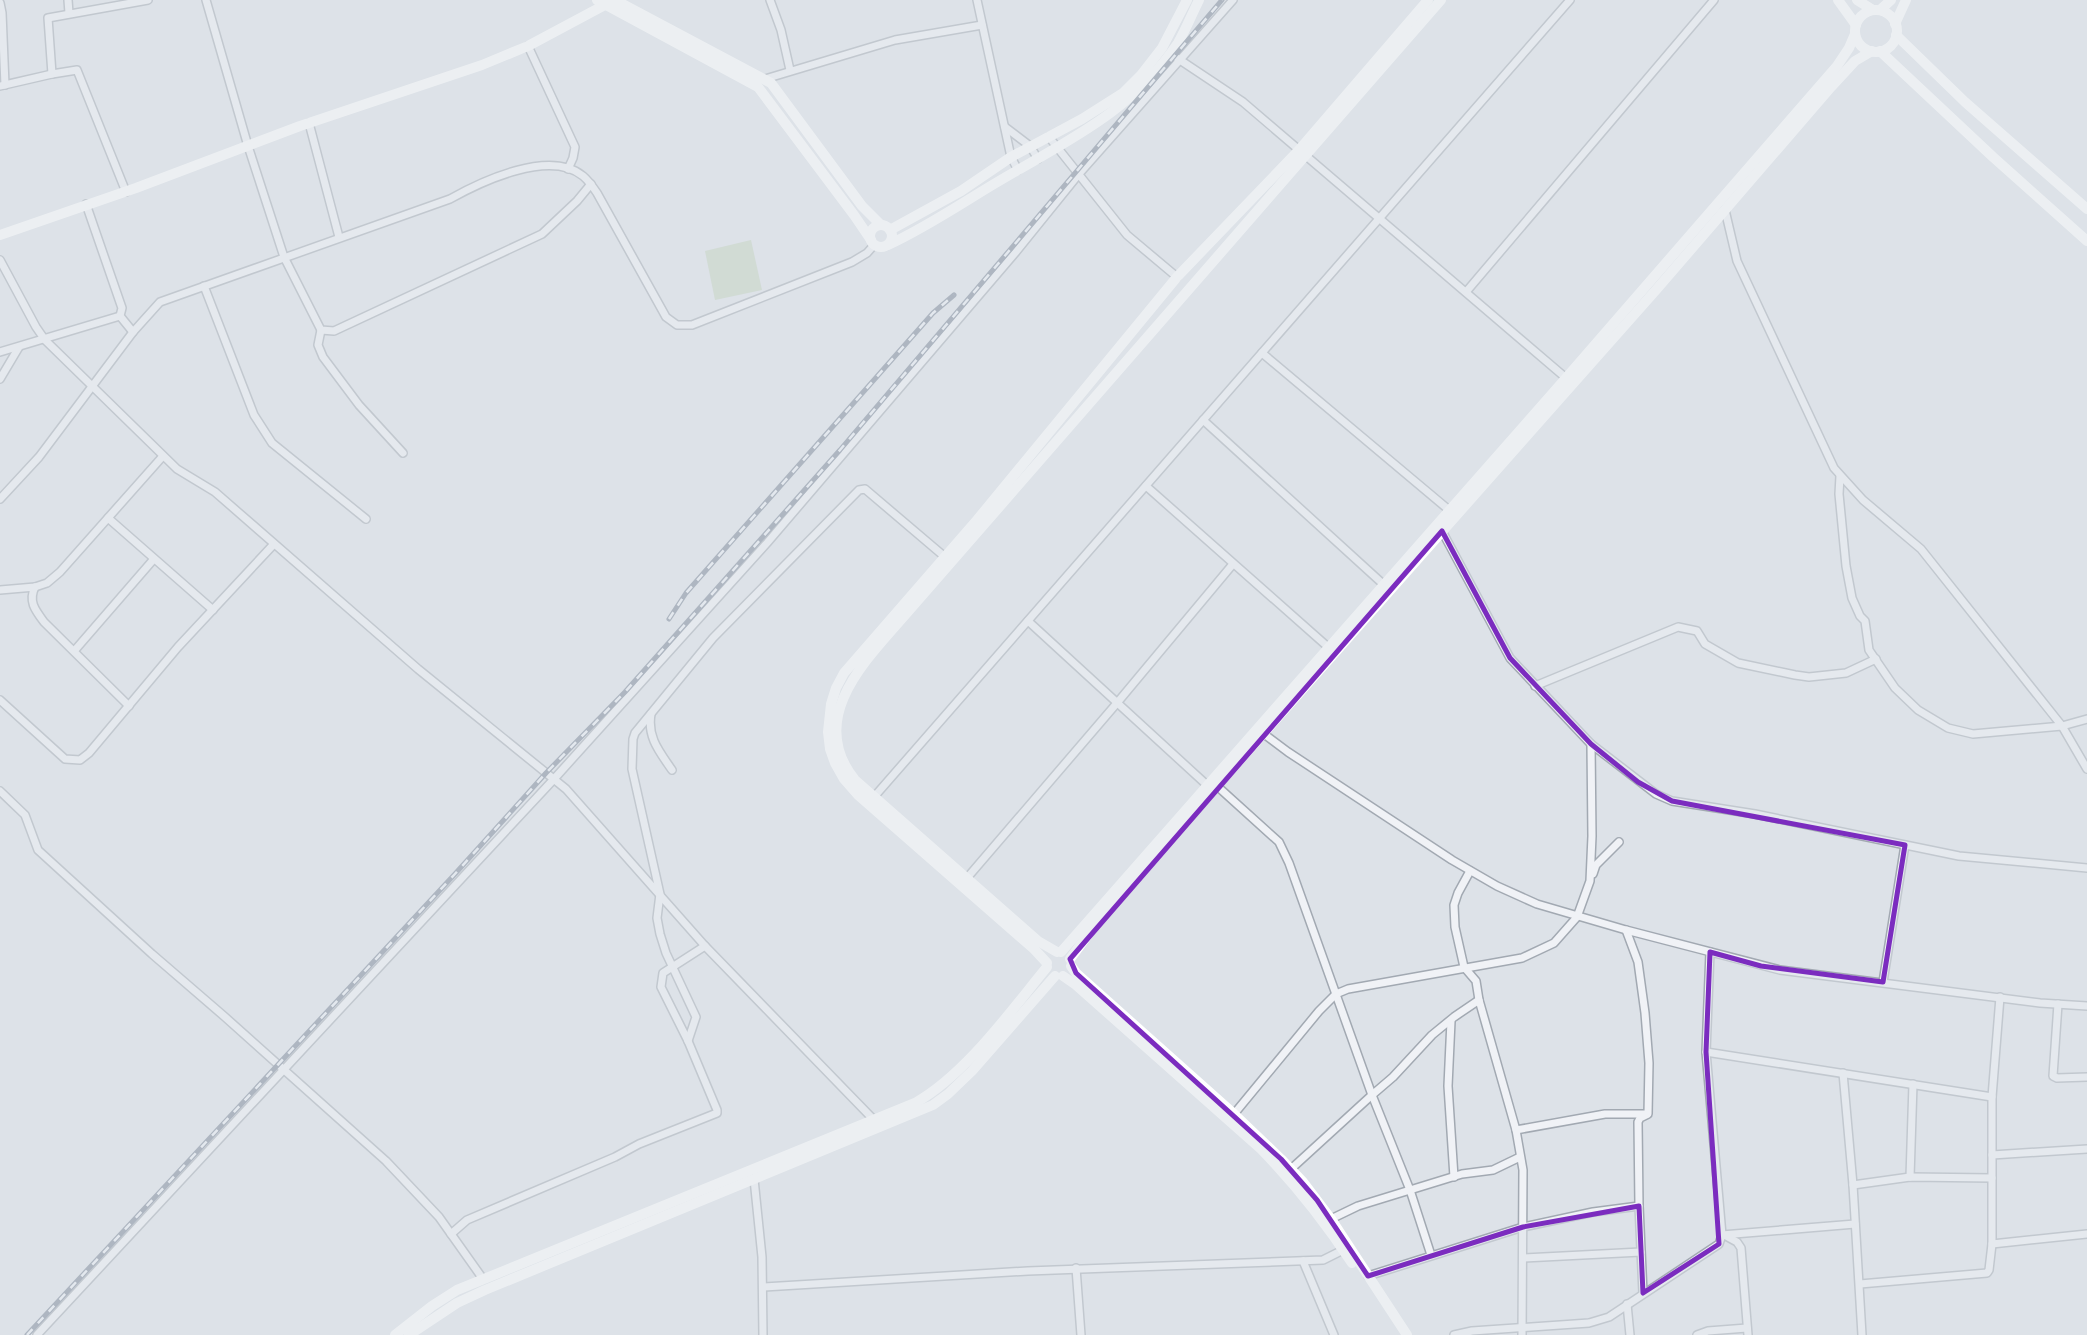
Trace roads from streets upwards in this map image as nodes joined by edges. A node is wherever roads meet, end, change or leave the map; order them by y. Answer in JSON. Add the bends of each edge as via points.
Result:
{"nodes":[{"id":1,"x":68,"y":0,"type":"edge"},
{"id":2,"x":148,"y":0,"type":"edge"},
{"id":3,"x":206,"y":0,"type":"edge"},
{"id":4,"x":770,"y":0,"type":"edge"},
{"id":5,"x":976,"y":0,"type":"edge"},
{"id":6,"x":1187,"y":0,"type":"edge"},
{"id":7,"x":1199,"y":0,"type":"edge"},
{"id":8,"x":1233,"y":0,"type":"edge"},
{"id":9,"x":1428,"y":0,"type":"edge"},
{"id":10,"x":1441,"y":0,"type":"edge"},
{"id":11,"x":1570,"y":0,"type":"edge"},
{"id":12,"x":1714,"y":0,"type":"edge"},
{"id":13,"x":1838,"y":0,"type":"edge"},
{"id":14,"x":1857,"y":0,"type":"edge"},
{"id":15,"x":1891,"y":0,"type":"edge"},
{"id":16,"x":1906,"y":0,"type":"edge"},
{"id":17,"x":608,"y":1,"type":"edge"},
{"id":18,"x":0,"y":4,"type":"edge"},
{"id":19,"x":1876,"y":10,"type":"junction"},
{"id":20,"x":69,"y":13,"type":"junction"},
{"id":21,"x":982,"y":24,"type":"junction"},
{"id":22,"x":1856,"y":29,"type":"junction"},
{"id":23,"x":1896,"y":30,"type":"junction"},
{"id":24,"x":527,"y":46,"type":"junction"},
{"id":25,"x":1166,"y":50,"type":"junction"},
{"id":26,"x":1876,"y":51,"type":"junction"},
{"id":27,"x":1180,"y":60,"type":"junction"},
{"id":28,"x":790,"y":70,"type":"junction"},
{"id":29,"x":52,"y":74,"type":"junction"},
{"id":30,"x":765,"y":79,"type":"junction"},
{"id":31,"x":2,"y":86,"type":"edge"},
{"id":32,"x":309,"y":123,"type":"junction"},
{"id":33,"x":1004,"y":126,"type":"junction"},
{"id":34,"x":1049,"y":137,"type":"junction"},
{"id":35,"x":248,"y":146,"type":"junction"},
{"id":36,"x":1030,"y":146,"type":"junction"},
{"id":37,"x":1057,"y":149,"type":"junction"},
{"id":38,"x":1303,"y":153,"type":"junction"},
{"id":39,"x":1011,"y":158,"type":"junction"},
{"id":40,"x":1038,"y":159,"type":"junction"},
{"id":41,"x":568,"y":169,"type":"junction"},
{"id":42,"x":1018,"y":170,"type":"junction"},
{"id":43,"x":1078,"y":175,"type":"junction"},
{"id":44,"x":591,"y":184,"type":"junction"},
{"id":45,"x":125,"y":192,"type":"junction"},
{"id":46,"x":86,"y":204,"type":"junction"},
{"id":47,"x":2087,"y":209,"type":"edge"},
{"id":48,"x":1725,"y":210,"type":"junction"},
{"id":49,"x":1380,"y":218,"type":"junction"},
{"id":50,"x":885,"y":228,"type":"junction"},
{"id":51,"x":0,"y":234,"type":"edge"},
{"id":52,"x":339,"y":237,"type":"junction"},
{"id":53,"x":2087,"y":241,"type":"edge"},
{"id":54,"x":873,"y":242,"type":"junction"},
{"id":55,"x":888,"y":245,"type":"junction"},
{"id":56,"x":284,"y":257,"type":"junction"},
{"id":57,"x":0,"y":260,"type":"edge"},
{"id":58,"x":1177,"y":276,"type":"junction"},
{"id":59,"x":204,"y":286,"type":"junction"},
{"id":60,"x":1466,"y":292,"type":"junction"},
{"id":61,"x":120,"y":316,"type":"junction"},
{"id":62,"x":321,"y":330,"type":"junction"},
{"id":63,"x":133,"y":331,"type":"junction"},
{"id":64,"x":45,"y":340,"type":"junction"},
{"id":65,"x":19,"y":346,"type":"junction"},
{"id":66,"x":0,"y":352,"type":"edge"},
{"id":67,"x":1262,"y":353,"type":"junction"},
{"id":68,"x":1566,"y":378,"type":"junction"},
{"id":69,"x":0,"y":379,"type":"edge"},
{"id":70,"x":92,"y":385,"type":"junction"},
{"id":71,"x":1203,"y":420,"type":"junction"},
{"id":72,"x":403,"y":453,"type":"dead end"},
{"id":73,"x":163,"y":456,"type":"junction"},
{"id":74,"x":1840,"y":477,"type":"junction"},
{"id":75,"x":1146,"y":486,"type":"junction"},
{"id":76,"x":0,"y":499,"type":"edge"},
{"id":77,"x":1449,"y":510,"type":"junction"},
{"id":78,"x":108,"y":518,"type":"junction"},
{"id":79,"x":366,"y":519,"type":"dead end"},
{"id":80,"x":1442,"y":531,"type":"junction"},
{"id":81,"x":274,"y":544,"type":"junction"},
{"id":82,"x":945,"y":556,"type":"junction"},
{"id":83,"x":153,"y":559,"type":"junction"},
{"id":84,"x":1233,"y":564,"type":"junction"},
{"id":85,"x":1383,"y":584,"type":"junction"},
{"id":86,"x":35,"y":587,"type":"junction"},
{"id":87,"x":0,"y":590,"type":"edge"},
{"id":88,"x":213,"y":610,"type":"junction"},
{"id":89,"x":1028,"y":621,"type":"junction"},
{"id":90,"x":1328,"y":647,"type":"junction"},
{"id":91,"x":75,"y":650,"type":"junction"},
{"id":92,"x":864,"y":656,"type":"junction"},
{"id":93,"x":1875,"y":659,"type":"junction"},
{"id":94,"x":1535,"y":686,"type":"junction"},
{"id":95,"x":0,"y":700,"type":"edge"},
{"id":96,"x":1117,"y":703,"type":"junction"},
{"id":97,"x":129,"y":706,"type":"junction"},
{"id":98,"x":651,"y":713,"type":"junction"},
{"id":99,"x":2087,"y":719,"type":"edge"},
{"id":100,"x":2062,"y":726,"type":"junction"},
{"id":101,"x":1264,"y":734,"type":"junction"},
{"id":102,"x":1591,"y":744,"type":"junction"},
{"id":103,"x":2087,"y":769,"type":"edge"},
{"id":104,"x":672,"y":770,"type":"dead end"},
{"id":105,"x":554,"y":779,"type":"junction"},
{"id":106,"x":1212,"y":786,"type":"junction"},
{"id":107,"x":0,"y":791,"type":"edge"},
{"id":108,"x":874,"y":797,"type":"junction"},
{"id":109,"x":1619,"y":842,"type":"dead end"},
{"id":110,"x":1905,"y":845,"type":"junction"},
{"id":111,"x":2087,"y":868,"type":"edge"},
{"id":112,"x":1470,"y":871,"type":"junction"},
{"id":113,"x":967,"y":878,"type":"junction"},
{"id":114,"x":1590,"y":881,"type":"junction"},
{"id":115,"x":660,"y":894,"type":"junction"},
{"id":116,"x":1577,"y":917,"type":"junction"},
{"id":117,"x":1626,"y":930,"type":"junction"},
{"id":118,"x":705,"y":946,"type":"junction"},
{"id":119,"x":1059,"y":952,"type":"junction"},
{"id":120,"x":1710,"y":952,"type":"junction"},
{"id":121,"x":1070,"y":963,"type":"junction"},
{"id":122,"x":1047,"y":965,"type":"junction"},
{"id":123,"x":673,"y":967,"type":"junction"},
{"id":124,"x":1464,"y":967,"type":"junction"},
{"id":125,"x":1059,"y":976,"type":"junction"},
{"id":126,"x":1883,"y":982,"type":"junction"},
{"id":127,"x":1336,"y":994,"type":"junction"},
{"id":128,"x":2000,"y":998,"type":"junction"},
{"id":129,"x":1479,"y":1000,"type":"junction"},
{"id":130,"x":2058,"y":1004,"type":"junction"},
{"id":131,"x":2087,"y":1006,"type":"edge"},
{"id":132,"x":1451,"y":1021,"type":"junction"},
{"id":133,"x":688,"y":1041,"type":"junction"},
{"id":134,"x":1706,"y":1052,"type":"junction"},
{"id":135,"x":283,"y":1071,"type":"junction"},
{"id":136,"x":1843,"y":1073,"type":"junction"},
{"id":137,"x":2087,"y":1077,"type":"edge"},
{"id":138,"x":1913,"y":1084,"type":"junction"},
{"id":139,"x":1371,"y":1094,"type":"junction"},
{"id":140,"x":1992,"y":1097,"type":"junction"},
{"id":141,"x":1234,"y":1114,"type":"junction"},
{"id":142,"x":1648,"y":1114,"type":"junction"},
{"id":143,"x":873,"y":1119,"type":"junction"},
{"id":144,"x":1516,"y":1130,"type":"junction"},
{"id":145,"x":2087,"y":1149,"type":"edge"},
{"id":146,"x":1992,"y":1155,"type":"junction"},
{"id":147,"x":1520,"y":1157,"type":"junction"},
{"id":148,"x":1291,"y":1169,"type":"junction"},
{"id":149,"x":1454,"y":1177,"type":"junction"},
{"id":150,"x":1910,"y":1177,"type":"junction"},
{"id":151,"x":1992,"y":1178,"type":"junction"},
{"id":152,"x":754,"y":1179,"type":"junction"},
{"id":153,"x":1853,"y":1185,"type":"junction"},
{"id":154,"x":1410,"y":1190,"type":"junction"},
{"id":155,"x":1639,"y":1206,"type":"junction"},
{"id":156,"x":1331,"y":1219,"type":"junction"},
{"id":157,"x":1855,"y":1224,"type":"junction"},
{"id":158,"x":1523,"y":1227,"type":"junction"},
{"id":159,"x":451,"y":1234,"type":"junction"},
{"id":160,"x":2087,"y":1234,"type":"edge"},
{"id":161,"x":1722,"y":1235,"type":"junction"},
{"id":162,"x":1992,"y":1244,"type":"junction"},
{"id":163,"x":1343,"y":1250,"type":"junction"},
{"id":164,"x":1641,"y":1252,"type":"junction"},
{"id":165,"x":1432,"y":1255,"type":"junction"},
{"id":166,"x":1523,"y":1258,"type":"junction"},
{"id":167,"x":1303,"y":1261,"type":"junction"},
{"id":168,"x":1076,"y":1268,"type":"junction"},
{"id":169,"x":1368,"y":1276,"type":"junction"},
{"id":170,"x":482,"y":1279,"type":"junction"},
{"id":171,"x":1860,"y":1284,"type":"junction"},
{"id":172,"x":764,"y":1287,"type":"junction"},
{"id":173,"x":1643,"y":1293,"type":"junction"},
{"id":174,"x":1627,"y":1304,"type":"junction"},
{"id":175,"x":1522,"y":1331,"type":"edge"},
{"id":176,"x":1747,"y":1331,"type":"edge"},
{"id":177,"x":37,"y":1335,"type":"edge"},
{"id":178,"x":395,"y":1335,"type":"edge"},
{"id":179,"x":409,"y":1335,"type":"edge"},
{"id":180,"x":763,"y":1335,"type":"edge"},
{"id":181,"x":1081,"y":1335,"type":"edge"},
{"id":182,"x":1334,"y":1335,"type":"edge"},
{"id":183,"x":1399,"y":1335,"type":"edge"},
{"id":184,"x":1406,"y":1335,"type":"edge"},
{"id":185,"x":1454,"y":1335,"type":"edge"},
{"id":186,"x":1630,"y":1335,"type":"edge"},
{"id":187,"x":1697,"y":1335,"type":"edge"},
{"id":188,"x":1862,"y":1335,"type":"edge"}],
"edges":[{"from":1,"to":20,"type":"street"},
{"from":2,"to":20,"type":"street"},
{"from":3,"to":35,"type":"street"},
{"from":4,"to":28,"type":"street"},
{"from":5,"to":21,"type":"street"},
{"from":6,"to":25,"type":"street"},
{"from":7,"to":25,"type":"street","via":[[1180,40]]},
{"from":8,"to":27,"type":"street"},
{"from":9,"to":38,"type":"street"},
{"from":10,"to":38,"type":"street"},
{"from":11,"to":49,"type":"street"},
{"from":12,"to":60,"type":"street"},
{"from":13,"to":22,"type":"street"},
{"from":14,"to":19,"type":"street"},
{"from":15,"to":19,"type":"street"},
{"from":16,"to":23,"type":"street"},
{"from":17,"to":24,"type":"street"},
{"from":17,"to":30,"type":"street"},
{"from":17,"to":54,"type":"street","via":[[758,87]]},
{"from":18,"to":31,"type":"street"},
{"from":19,"to":22,"type":"street","via":[[1864,13]]},
{"from":19,"to":23,"type":"street","via":[[1889,15]]},
{"from":20,"to":29,"type":"street","via":[[48,18]]},
{"from":21,"to":28,"type":"street","via":[[895,40]]},
{"from":21,"to":33,"type":"street"},
{"from":22,"to":26,"type":"street","via":[[1861,45]]},
{"from":22,"to":68,"type":"street","via":[[1837,66]]},
{"from":23,"to":26,"type":"street","via":[[1893,42]]},
{"from":23,"to":47,"type":"street","via":[[1965,102]]},
{"from":24,"to":32,"type":"street","via":[[445,79]]},
{"from":24,"to":41,"type":"street","via":[[575,147]]},
{"from":25,"to":27,"type":"street"},
{"from":25,"to":34,"type":"street","via":[[1123,93]]},
{"from":25,"to":37,"type":"street","via":[[1150,78],[1117,109]]},
{"from":26,"to":48,"type":"street","via":[[1855,61]]},
{"from":26,"to":53,"type":"street"},
{"from":27,"to":38,"type":"street","via":[[1243,102]]},
{"from":27,"to":43,"type":"street"},
{"from":28,"to":30,"type":"street"},
{"from":29,"to":31,"type":"street"},
{"from":29,"to":45,"type":"street","via":[[80,73]]},
{"from":30,"to":50,"type":"street","via":[[862,206]]},
{"from":32,"to":35,"type":"street"},
{"from":32,"to":52,"type":"street"},
{"from":33,"to":36,"type":"street"},
{"from":33,"to":39,"type":"street"},
{"from":34,"to":36,"type":"street"},
{"from":34,"to":37,"type":"street"},
{"from":35,"to":45,"type":"street"},
{"from":35,"to":56,"type":"street"},
{"from":36,"to":39,"type":"street"},
{"from":36,"to":40,"type":"street"},
{"from":37,"to":40,"type":"street"},
{"from":37,"to":43,"type":"street"},
{"from":38,"to":49,"type":"street"},
{"from":38,"to":58,"type":"street"},
{"from":38,"to":92,"type":"street"},
{"from":39,"to":42,"type":"street"},
{"from":39,"to":50,"type":"street","via":[[961,191]]},
{"from":40,"to":42,"type":"street"},
{"from":41,"to":44,"type":"street"},
{"from":41,"to":52,"type":"street","via":[[523,169]]},
{"from":42,"to":55,"type":"street"},
{"from":43,"to":58,"type":"street","via":[[1128,235]]},
{"from":43,"to":105,"type":"street","via":[[776,533]]},
{"from":44,"to":54,"type":"street","via":[[666,317],[677,325],[692,325],[852,262],[867,253]]},
{"from":44,"to":62,"type":"street","via":[[542,234],[334,331]]},
{"from":45,"to":46,"type":"street"},
{"from":46,"to":51,"type":"street"},
{"from":46,"to":61,"type":"street","via":[[122,308]]},
{"from":48,"to":74,"type":"street","via":[[1737,261]]},
{"from":48,"to":80,"type":"street"},
{"from":49,"to":60,"type":"street"},
{"from":49,"to":67,"type":"street"},
{"from":50,"to":54,"type":"street","via":[[873,229]]},
{"from":50,"to":55,"type":"street","via":[[892,237]]},
{"from":52,"to":56,"type":"street"},
{"from":54,"to":55,"type":"street"},
{"from":56,"to":59,"type":"street"},
{"from":56,"to":62,"type":"street"},
{"from":57,"to":64,"type":"street"},
{"from":58,"to":82,"type":"street"},
{"from":59,"to":63,"type":"street","via":[[160,302]]},
{"from":59,"to":79,"type":"street","via":[[261,429]]},
{"from":60,"to":68,"type":"street"},
{"from":61,"to":63,"type":"street"},
{"from":61,"to":64,"type":"street"},
{"from":62,"to":72,"type":"street","via":[[318,345],[323,357]]},
{"from":63,"to":70,"type":"street"},
{"from":64,"to":65,"type":"street"},
{"from":64,"to":70,"type":"street"},
{"from":65,"to":66,"type":"street"},
{"from":65,"to":69,"type":"street"},
{"from":67,"to":71,"type":"street"},
{"from":67,"to":77,"type":"street"},
{"from":68,"to":77,"type":"street"},
{"from":70,"to":73,"type":"street"},
{"from":70,"to":76,"type":"street","via":[[39,457]]},
{"from":71,"to":75,"type":"street"},
{"from":71,"to":85,"type":"street"},
{"from":73,"to":78,"type":"street"},
{"from":73,"to":81,"type":"street","via":[[215,492]]},
{"from":74,"to":93,"type":"street","via":[[1852,598],[1865,621],[1869,650]]},
{"from":74,"to":100,"type":"street","via":[[1921,549]]},
{"from":75,"to":84,"type":"street"},
{"from":75,"to":89,"type":"street"},
{"from":77,"to":85,"type":"street"},
{"from":78,"to":83,"type":"street"},
{"from":78,"to":86,"type":"street","via":[[60,572]]},
{"from":80,"to":94,"type":"street","via":[[1510,658]]},
{"from":80,"to":101,"type":"street"},
{"from":81,"to":88,"type":"street"},
{"from":81,"to":105,"type":"street"},
{"from":82,"to":92,"type":"street"},
{"from":82,"to":98,"type":"street","via":[[862,489],[720,630]]},
{"from":83,"to":88,"type":"street"},
{"from":83,"to":91,"type":"street"},
{"from":84,"to":90,"type":"street"},
{"from":84,"to":96,"type":"street"},
{"from":85,"to":90,"type":"street"},
{"from":86,"to":87,"type":"street"},
{"from":86,"to":91,"type":"street","via":[[32,607]]},
{"from":88,"to":97,"type":"street"},
{"from":89,"to":96,"type":"street"},
{"from":89,"to":108,"type":"street"},
{"from":90,"to":106,"type":"street"},
{"from":91,"to":97,"type":"street"},
{"from":92,"to":108,"type":"street","via":[[841,701],[837,738],[846,768]]},
{"from":92,"to":122,"type":"street","via":[[844,673],[828,716],[831,749],[844,779]]},
{"from":93,"to":94,"type":"street","via":[[1846,673],[1795,675],[1738,663],[1704,644],[1698,631],[1678,627]]},
{"from":93,"to":100,"type":"street","via":[[1918,710],[1948,728],[1973,734]]},
{"from":94,"to":102,"type":"street"},
{"from":95,"to":97,"type":"street","via":[[65,759],[80,760]]},
{"from":96,"to":106,"type":"street"},
{"from":96,"to":113,"type":"street"},
{"from":98,"to":104,"type":"street","via":[[653,741]]},
{"from":98,"to":115,"type":"street","via":[[635,733],[632,769]]},
{"from":99,"to":100,"type":"street"},
{"from":100,"to":103,"type":"street"},
{"from":101,"to":106,"type":"street"},
{"from":101,"to":112,"type":"street"},
{"from":102,"to":110,"type":"street","via":[[1638,782],[1672,801]]},
{"from":102,"to":114,"type":"street"},
{"from":105,"to":115,"type":"street"},
{"from":105,"to":135,"type":"street"},
{"from":106,"to":119,"type":"street"},
{"from":106,"to":121,"type":"street","via":[[1093,928]]},
{"from":106,"to":127,"type":"street","via":[[1279,842]]},
{"from":107,"to":135,"type":"street","via":[[25,816],[38,850]]},
{"from":108,"to":113,"type":"street"},
{"from":109,"to":114,"type":"street","via":[[1596,865]]},
{"from":110,"to":111,"type":"street","via":[[1959,856]]},
{"from":110,"to":126,"type":"street"},
{"from":112,"to":116,"type":"street","via":[[1537,904]]},
{"from":112,"to":124,"type":"street","via":[[1454,905]]},
{"from":113,"to":119,"type":"street","via":[[1038,941]]},
{"from":114,"to":116,"type":"street"},
{"from":115,"to":118,"type":"street"},
{"from":115,"to":123,"type":"street","via":[[657,918]]},
{"from":116,"to":117,"type":"street"},
{"from":116,"to":124,"type":"street","via":[[1554,943],[1541,950],[1522,958]]},
{"from":117,"to":120,"type":"street"},
{"from":117,"to":142,"type":"street","via":[[1638,962],[1645,1013]]},
{"from":118,"to":123,"type":"street"},
{"from":118,"to":143,"type":"street"},
{"from":119,"to":121,"type":"street"},
{"from":119,"to":122,"type":"street","via":[[1050,956]]},
{"from":120,"to":126,"type":"street","via":[[1761,967]]},
{"from":120,"to":134,"type":"street"},
{"from":121,"to":125,"type":"street","via":[[1069,971]]},
{"from":121,"to":141,"type":"street"},
{"from":122,"to":125,"type":"street"},
{"from":122,"to":143,"type":"street","via":[[953,1075],[929,1095]]},
{"from":123,"to":133,"type":"street","via":[[696,1017]]},
{"from":123,"to":133,"type":"street","via":[[663,973],[661,987]]},
{"from":124,"to":127,"type":"street"},
{"from":124,"to":129,"type":"street","via":[[1476,981]]},
{"from":125,"to":152,"type":"street","via":[[972,1071],[933,1105]]},
{"from":125,"to":163,"type":"street","via":[[1076,985],[1261,1149]]},
{"from":126,"to":128,"type":"street"},
{"from":127,"to":139,"type":"street"},
{"from":127,"to":141,"type":"street"},
{"from":128,"to":130,"type":"street"},
{"from":128,"to":140,"type":"street"},
{"from":129,"to":132,"type":"street"},
{"from":129,"to":144,"type":"street"},
{"from":130,"to":131,"type":"street"},
{"from":130,"to":137,"type":"street","via":[[2053,1076]]},
{"from":132,"to":139,"type":"street"},
{"from":132,"to":149,"type":"street","via":[[1448,1087]]},
{"from":133,"to":159,"type":"street","via":[[717,1110],[715,1115],[467,1220]]},
{"from":134,"to":136,"type":"street"},
{"from":134,"to":161,"type":"street"},
{"from":135,"to":159,"type":"street","via":[[386,1161]]},
{"from":135,"to":177,"type":"street"},
{"from":136,"to":138,"type":"street"},
{"from":136,"to":153,"type":"street"},
{"from":138,"to":140,"type":"street"},
{"from":138,"to":150,"type":"street"},
{"from":139,"to":148,"type":"street"},
{"from":139,"to":154,"type":"street"},
{"from":140,"to":146,"type":"street"},
{"from":141,"to":148,"type":"street"},
{"from":142,"to":144,"type":"street","via":[[1605,1114]]},
{"from":142,"to":155,"type":"street","via":[[1638,1122]]},
{"from":143,"to":170,"type":"street"},
{"from":144,"to":147,"type":"street"},
{"from":145,"to":146,"type":"street"},
{"from":146,"to":151,"type":"street"},
{"from":147,"to":149,"type":"street","via":[[1493,1170]]},
{"from":147,"to":158,"type":"street"},
{"from":148,"to":156,"type":"street"},
{"from":149,"to":154,"type":"street"},
{"from":150,"to":151,"type":"street"},
{"from":150,"to":153,"type":"street"},
{"from":151,"to":162,"type":"street"},
{"from":152,"to":172,"type":"street"},
{"from":152,"to":179,"type":"street","via":[[470,1296]]},
{"from":153,"to":157,"type":"street"},
{"from":154,"to":156,"type":"street"},
{"from":154,"to":165,"type":"street"},
{"from":155,"to":158,"type":"street"},
{"from":155,"to":164,"type":"street"},
{"from":156,"to":169,"type":"street"},
{"from":157,"to":161,"type":"street"},
{"from":157,"to":171,"type":"street"},
{"from":158,"to":165,"type":"street"},
{"from":158,"to":166,"type":"street"},
{"from":159,"to":170,"type":"street"},
{"from":160,"to":162,"type":"street"},
{"from":161,"to":173,"type":"street","via":[[1719,1244]]},
{"from":161,"to":176,"type":"street","via":[[1741,1248]]},
{"from":162,"to":171,"type":"street","via":[[1987,1273]]},
{"from":163,"to":167,"type":"street","via":[[1323,1260]]},
{"from":163,"to":183,"type":"street"},
{"from":164,"to":166,"type":"street"},
{"from":164,"to":173,"type":"street"},
{"from":165,"to":169,"type":"street"},
{"from":166,"to":175,"type":"street"},
{"from":167,"to":168,"type":"street"},
{"from":167,"to":182,"type":"street"},
{"from":168,"to":172,"type":"street"},
{"from":168,"to":181,"type":"street"},
{"from":169,"to":184,"type":"street"},
{"from":170,"to":178,"type":"street","via":[[432,1306]]},
{"from":171,"to":188,"type":"street"},
{"from":172,"to":180,"type":"street"},
{"from":173,"to":174,"type":"street"},
{"from":174,"to":175,"type":"street","via":[[1609,1317],[1589,1323]]},
{"from":174,"to":186,"type":"street"},
{"from":175,"to":185,"type":"street"},
{"from":176,"to":187,"type":"street"}]}
